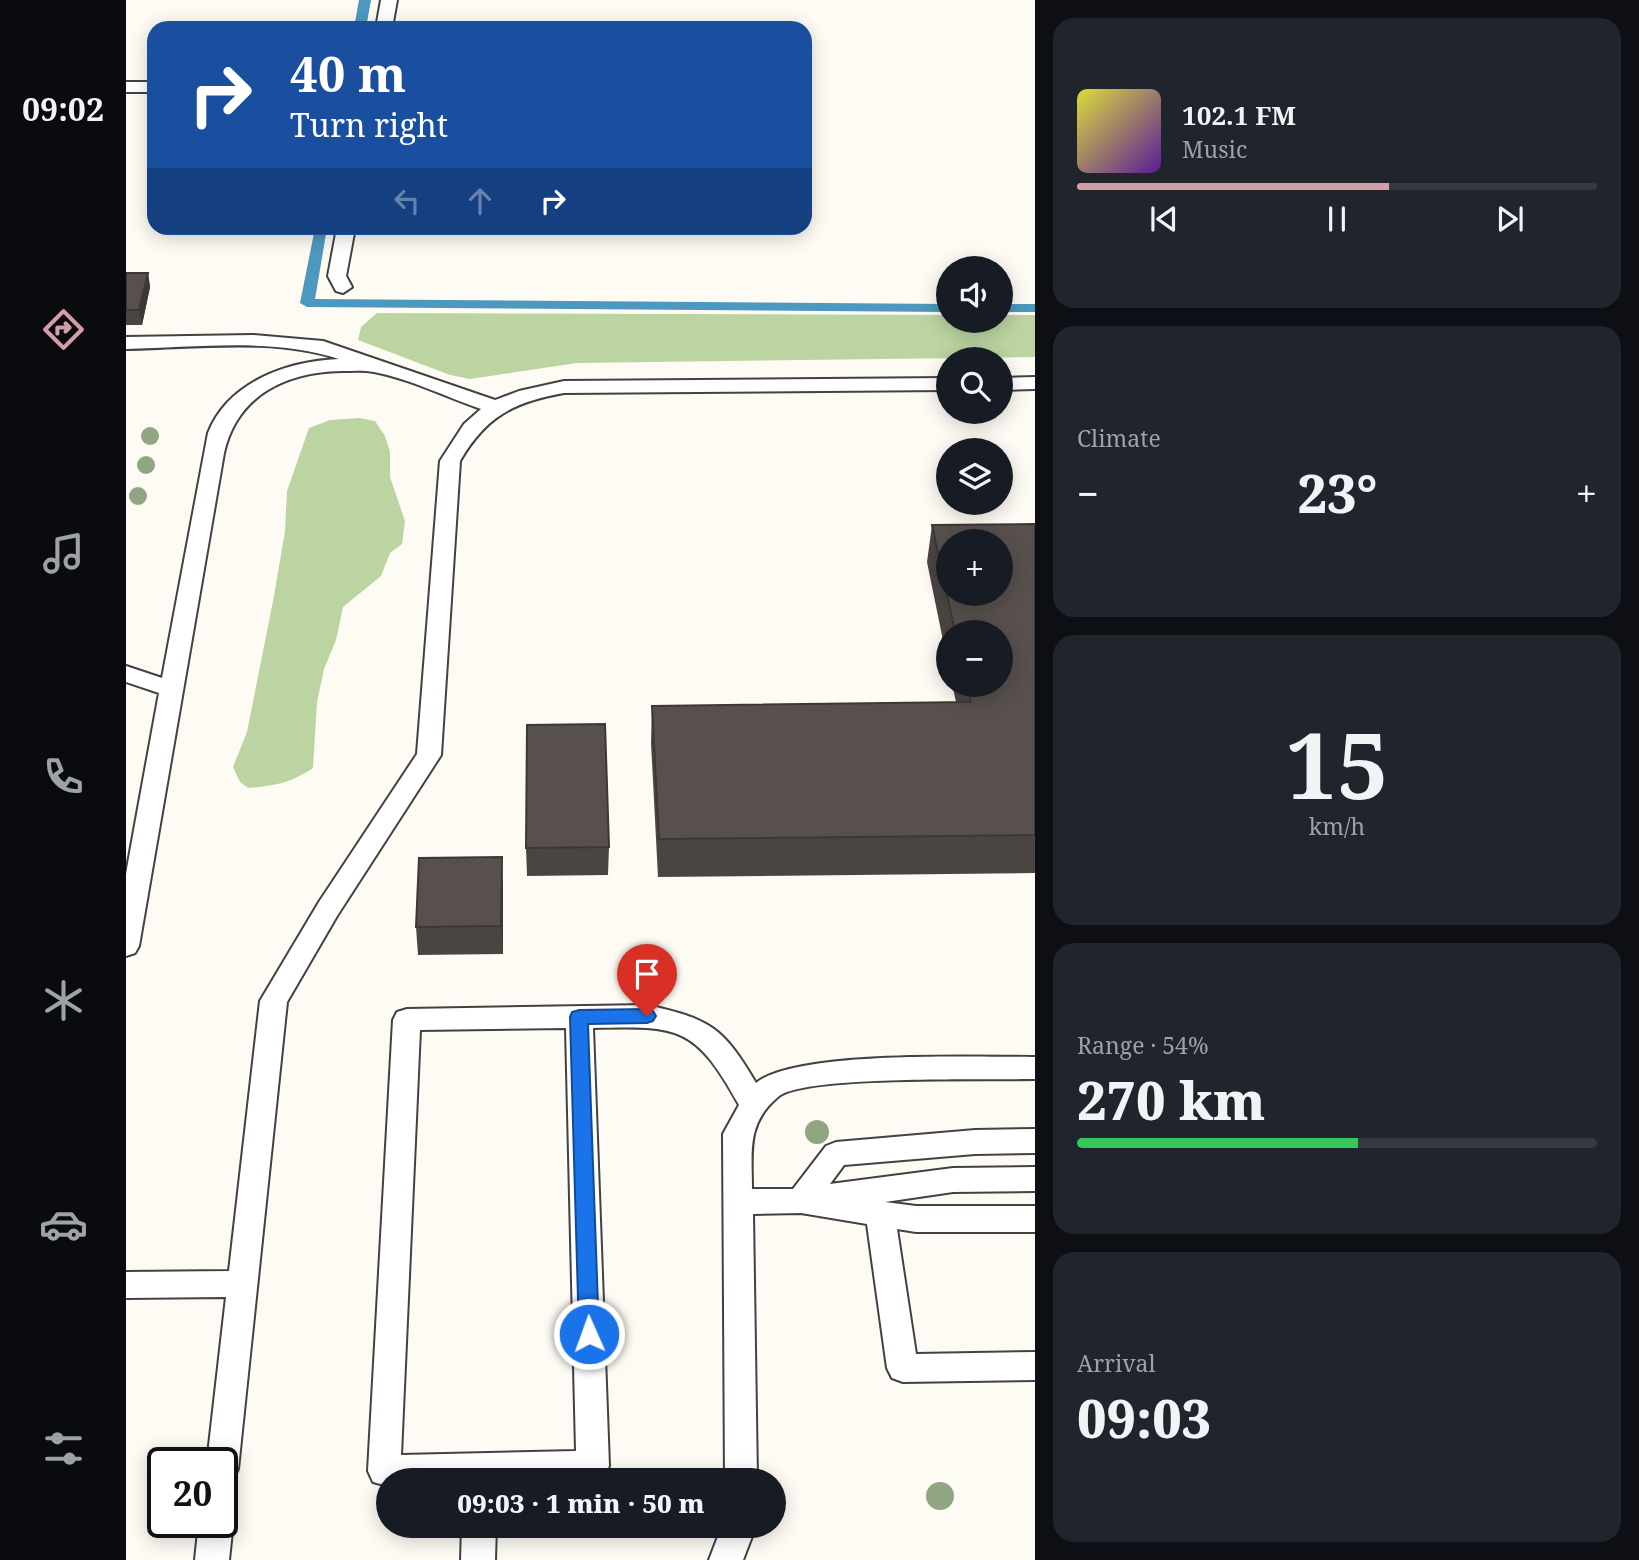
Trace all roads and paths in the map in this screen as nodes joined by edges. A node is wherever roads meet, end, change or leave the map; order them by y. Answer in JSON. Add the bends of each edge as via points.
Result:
{"nodes":[{"id":1,"x":389,"y":0,"type":"edge"},
{"id":2,"x":385,"y":21,"type":"edge"},
{"id":3,"x":126,"y":87,"type":"edge"},
{"id":4,"x":147,"y":87,"type":"edge"},
{"id":5,"x":345,"y":235,"type":"edge"},
{"id":6,"x":343,"y":288,"type":"dead end"},
{"id":7,"x":131,"y":347,"type":"edge"},
{"id":8,"x":378,"y":365,"type":"junction"},
{"id":9,"x":1035,"y":383,"type":"edge"},
{"id":10,"x":936,"y":384,"type":"edge"},
{"id":11,"x":1013,"y":384,"type":"edge"},
{"id":12,"x":495,"y":407,"type":"junction"},
{"id":13,"x":126,"y":674,"type":"edge"},
{"id":14,"x":172,"y":689,"type":"junction"},
{"id":15,"x":126,"y":946,"type":"edge"},
{"id":16,"x":579,"y":1017,"type":"junction"},
{"id":17,"x":1035,"y":1068,"type":"edge"},
{"id":18,"x":753,"y":1104,"type":"junction"},
{"id":19,"x":1035,"y":1141,"type":"edge"},
{"id":20,"x":1035,"y":1179,"type":"edge"},
{"id":21,"x":801,"y":1201,"type":"junction"},
{"id":22,"x":738,"y":1202,"type":"junction"},
{"id":23,"x":880,"y":1214,"type":"junction"},
{"id":24,"x":1035,"y":1219,"type":"edge"},
{"id":25,"x":243,"y":1284,"type":"junction"},
{"id":26,"x":126,"y":1285,"type":"edge"},
{"id":27,"x":1035,"y":1366,"type":"edge"},
{"id":28,"x":224,"y":1447,"type":"edge"},
{"id":29,"x":384,"y":1468,"type":"edge"},
{"id":30,"x":568,"y":1468,"type":"edge"},
{"id":31,"x":740,"y":1468,"type":"edge"},
{"id":32,"x":214,"y":1538,"type":"edge"},
{"id":33,"x":479,"y":1538,"type":"edge"},
{"id":34,"x":734,"y":1538,"type":"edge"},
{"id":35,"x":212,"y":1560,"type":"edge"},
{"id":36,"x":478,"y":1560,"type":"edge"},
{"id":37,"x":726,"y":1560,"type":"edge"}],
"edges":[{"from":1,"to":2,"type":"lane"},
{"from":3,"to":4,"type":"lane"},
{"from":5,"to":6,"type":"lane","via":[[337,276]]},
{"from":7,"to":8,"type":"lane","via":[[253,341],[316,345]]},
{"from":8,"to":12,"type":"lane"},
{"from":8,"to":14,"type":"lane","via":[[313,367],[284,375],[253,390],[221,427]]},
{"from":9,"to":11,"type":"lane"},
{"from":10,"to":12,"type":"lane","via":[[598,385],[540,391]]},
{"from":12,"to":25,"type":"lane","via":[[478,418],[450,461],[429,755],[274,1001]]},
{"from":13,"to":14,"type":"lane"},
{"from":14,"to":15,"type":"lane"},
{"from":16,"to":18,"type":"lane","via":[[647,1016],[703,1033],[736,1072]]},
{"from":16,"to":29,"type":"lane","via":[[407,1020]]},
{"from":16,"to":30,"type":"lane","via":[[593,1466]]},
{"from":17,"to":18,"type":"lane","via":[[814,1074],[774,1085]]},
{"from":18,"to":22,"type":"lane","via":[[737,1134]]},
{"from":19,"to":21,"type":"lane","via":[[836,1154]]},
{"from":20,"to":21,"type":"lane","via":[[953,1180]]},
{"from":21,"to":22,"type":"lane"},
{"from":21,"to":23,"type":"lane"},
{"from":22,"to":31,"type":"lane"},
{"from":23,"to":24,"type":"lane","via":[[936,1220]]},
{"from":23,"to":27,"type":"lane","via":[[903,1368]]},
{"from":25,"to":26,"type":"lane"},
{"from":25,"to":28,"type":"lane"},
{"from":32,"to":35,"type":"lane"},
{"from":33,"to":36,"type":"lane"},
{"from":34,"to":37,"type":"lane"}]}
